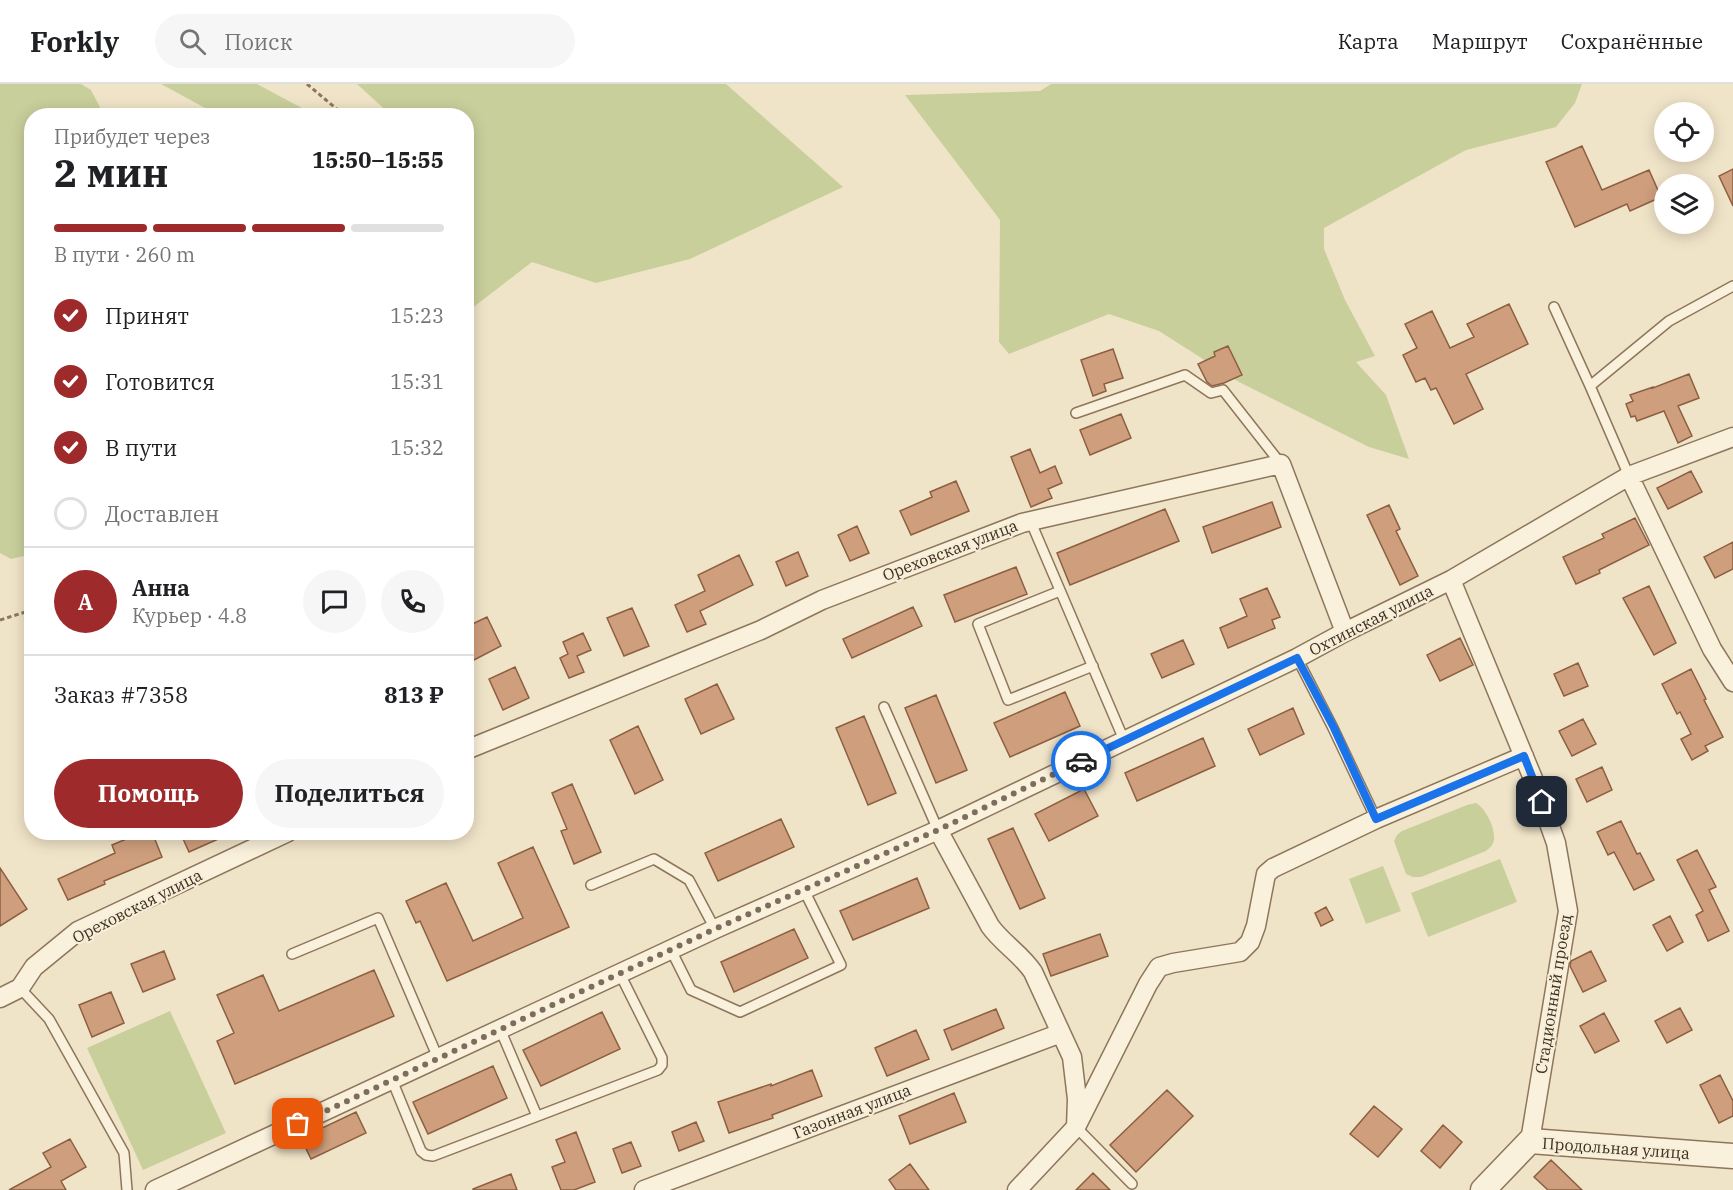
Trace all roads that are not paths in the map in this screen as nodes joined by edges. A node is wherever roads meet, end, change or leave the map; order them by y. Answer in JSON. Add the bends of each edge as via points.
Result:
{"nodes":[{"id":1,"x":1733,"y":286,"type":"edge"},
{"id":2,"x":1554,"y":307,"type":"dead end"},
{"id":3,"x":1590,"y":386,"type":"junction"},
{"id":4,"x":1076,"y":413,"type":"dead end"},
{"id":5,"x":1733,"y":437,"type":"edge"},
{"id":6,"x":1281,"y":464,"type":"junction"},
{"id":7,"x":1629,"y":476,"type":"junction"},
{"id":8,"x":1030,"y":520,"type":"junction"},
{"id":9,"x":1451,"y":580,"type":"junction"},
{"id":10,"x":1060,"y":591,"type":"junction"},
{"id":11,"x":1345,"y":632,"type":"junction"},
{"id":12,"x":1297,"y":658,"type":"junction"},
{"id":13,"x":1093,"y":666,"type":"junction"},
{"id":14,"x":1733,"y":682,"type":"edge"},
{"id":15,"x":884,"y":707,"type":"dead end"},
{"id":16,"x":1124,"y":740,"type":"junction"},
{"id":17,"x":474,"y":747,"type":"edge"},
{"id":18,"x":1524,"y":756,"type":"junction"},
{"id":19,"x":1376,"y":819,"type":"junction"},
{"id":20,"x":938,"y":830,"type":"junction"},
{"id":21,"x":271,"y":840,"type":"edge"},
{"id":22,"x":591,"y":885,"type":"dead end"},
{"id":23,"x":804,"y":890,"type":"junction"},
{"id":24,"x":715,"y":929,"type":"junction"},
{"id":25,"x":671,"y":950,"type":"junction"},
{"id":26,"x":292,"y":954,"type":"dead end"},
{"id":27,"x":620,"y":974,"type":"junction"},
{"id":28,"x":20,"y":988,"type":"junction"},
{"id":29,"x":0,"y":998,"type":"edge"},
{"id":30,"x":500,"y":1029,"type":"junction"},
{"id":31,"x":1061,"y":1033,"type":"junction"},
{"id":32,"x":438,"y":1058,"type":"junction"},
{"id":33,"x":392,"y":1080,"type":"junction"},
{"id":34,"x":537,"y":1116,"type":"junction"},
{"id":35,"x":1076,"y":1127,"type":"junction"},
{"id":36,"x":1530,"y":1141,"type":"junction"},
{"id":37,"x":1733,"y":1156,"type":"edge"},
{"id":38,"x":1132,"y":1184,"type":"dead end"},
{"id":39,"x":127,"y":1190,"type":"edge"},
{"id":40,"x":155,"y":1190,"type":"edge"},
{"id":41,"x":644,"y":1190,"type":"edge"},
{"id":42,"x":1017,"y":1190,"type":"edge"},
{"id":43,"x":1483,"y":1190,"type":"edge"}],
"edges":[{"from":1,"to":3,"type":"lane","via":[[1669,321]]},
{"from":2,"to":3,"type":"lane"},
{"from":3,"to":7,"type":"lane"},
{"from":4,"to":6,"type":"lane","via":[[1185,375],[1211,393],[1224,390]]},
{"from":5,"to":7,"type":"street","name":"Охтинская улица"},
{"from":6,"to":8,"type":"street","name":"Ореховская улица"},
{"from":6,"to":11,"type":"street"},
{"from":7,"to":9,"type":"street","name":"Охтинская улица"},
{"from":7,"to":14,"type":"street","via":[[1712,649]]},
{"from":8,"to":10,"type":"lane"},
{"from":8,"to":17,"type":"street","name":"Ореховская улица","via":[[822,600],[761,630]]},
{"from":9,"to":11,"type":"street","name":"Охтинская улица"},
{"from":9,"to":18,"type":"street","name":"Стадионный проезд"},
{"from":10,"to":13,"type":"lane"},
{"from":10,"to":13,"type":"lane","via":[[978,624],[1008,700]]},
{"from":11,"to":12,"type":"street","name":"Охтинская улица"},
{"from":12,"to":16,"type":"street","name":"Охтинская улица"},
{"from":12,"to":19,"type":"lane"},
{"from":13,"to":16,"type":"lane"},
{"from":15,"to":20,"type":"lane"},
{"from":16,"to":20,"type":"street","name":"Охтинская улица"},
{"from":18,"to":19,"type":"street"},
{"from":18,"to":36,"type":"street","name":"Стадионный проезд","via":[[1556,843],[1568,911]]},
{"from":19,"to":35,"type":"street","via":[[1266,874],[1256,926],[1250,942],[1240,952],[1159,967]]},
{"from":20,"to":23,"type":"street","name":"Охтинская улица"},
{"from":20,"to":31,"type":"street","via":[[990,926],[1033,972]]},
{"from":21,"to":28,"type":"street","name":"Ореховская улица","via":[[78,932],[34,967]]},
{"from":22,"to":24,"type":"lane","via":[[654,859],[689,880]]},
{"from":23,"to":24,"type":"street","name":"Охтинская улица"},
{"from":23,"to":25,"type":"lane","via":[[841,965],[740,1012],[691,990]]},
{"from":24,"to":25,"type":"street","name":"Охтинская улица"},
{"from":25,"to":27,"type":"street","name":"Охтинская улица"},
{"from":26,"to":32,"type":"lane","via":[[378,918]]},
{"from":27,"to":30,"type":"street","name":"Охтинская улица"},
{"from":27,"to":34,"type":"lane","via":[[662,1065],[658,1070]]},
{"from":28,"to":29,"type":"street","name":"Ореховская улица"},
{"from":28,"to":39,"type":"lane","via":[[49,1019],[124,1153]]},
{"from":30,"to":32,"type":"street","name":"Охтинская улица"},
{"from":30,"to":34,"type":"lane"},
{"from":31,"to":35,"type":"street","via":[[1072,1057]]},
{"from":31,"to":41,"type":"street","name":"Газонная улица"},
{"from":32,"to":33,"type":"street","name":"Охтинская улица"},
{"from":33,"to":34,"type":"lane","via":[[426,1155],[433,1156]]},
{"from":33,"to":40,"type":"street","name":"Охтинская улица"},
{"from":35,"to":38,"type":"lane"},
{"from":35,"to":42,"type":"street"},
{"from":36,"to":37,"type":"street","name":"Продольная улица"},
{"from":36,"to":43,"type":"street","name":"Продольная улица"}]}
